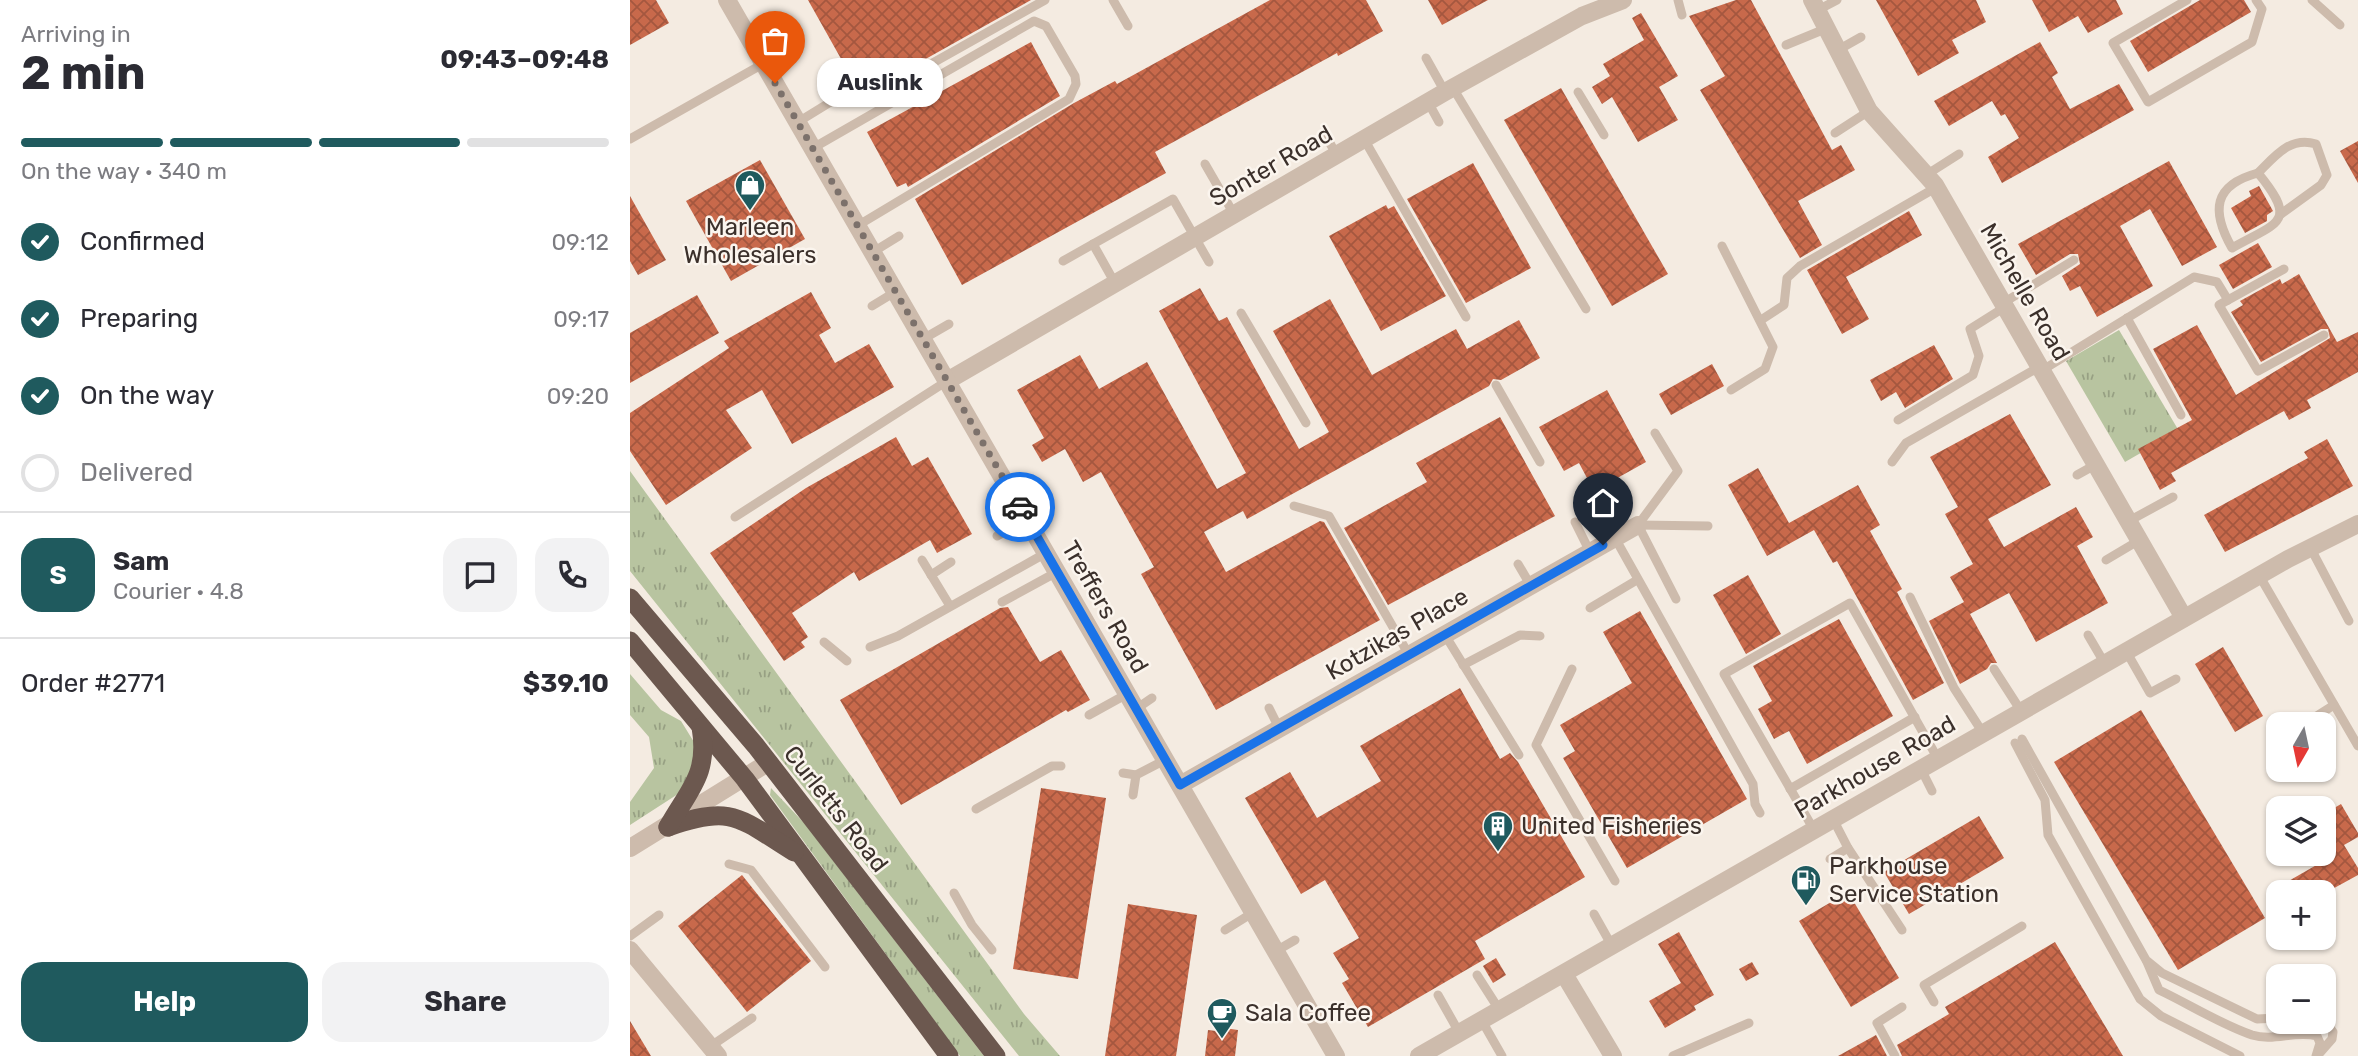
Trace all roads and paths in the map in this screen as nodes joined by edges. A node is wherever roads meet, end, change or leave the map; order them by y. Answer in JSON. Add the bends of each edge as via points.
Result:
{"nodes":[{"id":1,"x":727,"y":0,"type":"edge"},
{"id":2,"x":1045,"y":0,"type":"edge"},
{"id":3,"x":1113,"y":0,"type":"edge"},
{"id":4,"x":1623,"y":0,"type":"edge"},
{"id":5,"x":1678,"y":0,"type":"edge"},
{"id":6,"x":1836,"y":0,"type":"edge"},
{"id":7,"x":2187,"y":0,"type":"edge"},
{"id":8,"x":2256,"y":0,"type":"edge"},
{"id":9,"x":2312,"y":0,"type":"edge"},
{"id":10,"x":1814,"y":6,"type":"edge"},
{"id":11,"x":1682,"y":15,"type":"dead end"},
{"id":12,"x":2340,"y":25,"type":"dead end"},
{"id":13,"x":1128,"y":26,"type":"dead end"},
{"id":14,"x":1825,"y":29,"type":"junction"},
{"id":15,"x":1861,"y":37,"type":"dead end"},
{"id":16,"x":1786,"y":45,"type":"dead end"},
{"id":17,"x":1836,"y":51,"type":"junction"},
{"id":18,"x":1426,"y":58,"type":"dead end"},
{"id":19,"x":763,"y":64,"type":"junction"},
{"id":20,"x":1449,"y":90,"type":"junction"},
{"id":21,"x":1577,"y":92,"type":"dead end"},
{"id":22,"x":1428,"y":102,"type":"junction"},
{"id":23,"x":1869,"y":111,"type":"junction"},
{"id":24,"x":798,"y":122,"type":"junction"},
{"id":25,"x":1439,"y":122,"type":"dead end"},
{"id":26,"x":1835,"y":133,"type":"dead end"},
{"id":27,"x":1325,"y":134,"type":"dead end"},
{"id":28,"x":1604,"y":135,"type":"dead end"},
{"id":29,"x":630,"y":139,"type":"edge"},
{"id":30,"x":1364,"y":139,"type":"junction"},
{"id":31,"x":813,"y":148,"type":"junction"},
{"id":32,"x":1959,"y":154,"type":"dead end"},
{"id":33,"x":1336,"y":156,"type":"junction"},
{"id":34,"x":1205,"y":164,"type":"dead end"},
{"id":35,"x":2258,"y":173,"type":"junction"},
{"id":36,"x":1932,"y":181,"type":"junction"},
{"id":37,"x":2281,"y":214,"type":"junction"},
{"id":38,"x":1235,"y":216,"type":"junction"},
{"id":39,"x":858,"y":226,"type":"junction"},
{"id":40,"x":899,"y":236,"type":"dead end"},
{"id":41,"x":1196,"y":238,"type":"junction"},
{"id":42,"x":1093,"y":244,"type":"junction"},
{"id":43,"x":1722,"y":246,"type":"dead end"},
{"id":44,"x":873,"y":252,"type":"junction"},
{"id":45,"x":2074,"y":260,"type":"dead end"},
{"id":46,"x":1063,"y":261,"type":"dead end"},
{"id":47,"x":1209,"y":262,"type":"dead end"},
{"id":48,"x":2284,"y":269,"type":"dead end"},
{"id":49,"x":1116,"y":285,"type":"junction"},
{"id":50,"x":895,"y":292,"type":"junction"},
{"id":51,"x":2228,"y":300,"type":"junction"},
{"id":52,"x":2004,"y":305,"type":"junction"},
{"id":53,"x":872,"y":306,"type":"dead end"},
{"id":54,"x":1586,"y":309,"type":"dead end"},
{"id":55,"x":1241,"y":313,"type":"dead end"},
{"id":56,"x":1466,"y":317,"type":"dead end"},
{"id":57,"x":2127,"y":318,"type":"junction"},
{"id":58,"x":1760,"y":320,"type":"junction"},
{"id":59,"x":950,"y":324,"type":"dead end"},
{"id":60,"x":2324,"y":335,"type":"dead end"},
{"id":61,"x":923,"y":339,"type":"junction"},
{"id":62,"x":2040,"y":369,"type":"junction"},
{"id":63,"x":947,"y":381,"type":"junction"},
{"id":64,"x":1496,"y":385,"type":"dead end"},
{"id":65,"x":1731,"y":390,"type":"dead end"},
{"id":66,"x":2181,"y":415,"type":"dead end"},
{"id":67,"x":1898,"y":420,"type":"dead end"},
{"id":68,"x":1306,"y":423,"type":"dead end"},
{"id":69,"x":1655,"y":433,"type":"dead end"},
{"id":70,"x":1540,"y":462,"type":"dead end"},
{"id":71,"x":1892,"y":462,"type":"dead end"},
{"id":72,"x":2095,"y":465,"type":"junction"},
{"id":73,"x":2077,"y":475,"type":"dead end"},
{"id":74,"x":2173,"y":497,"type":"dead end"},
{"id":75,"x":1294,"y":506,"type":"dead end"},
{"id":76,"x":735,"y":517,"type":"dead end"},
{"id":77,"x":1027,"y":520,"type":"junction"},
{"id":78,"x":1575,"y":522,"type":"dead end"},
{"id":79,"x":2127,"y":522,"type":"junction"},
{"id":80,"x":2358,"y":524,"type":"edge"},
{"id":81,"x":1638,"y":525,"type":"junction"},
{"id":82,"x":1708,"y":526,"type":"dead end"},
{"id":83,"x":997,"y":536,"type":"dead end"},
{"id":84,"x":1615,"y":538,"type":"junction"},
{"id":85,"x":2138,"y":541,"type":"junction"},
{"id":86,"x":2310,"y":547,"type":"junction"},
{"id":87,"x":1590,"y":552,"type":"junction"},
{"id":88,"x":1046,"y":553,"type":"junction"},
{"id":89,"x":2106,"y":560,"type":"dead end"},
{"id":90,"x":922,"y":561,"type":"dead end"},
{"id":91,"x":951,"y":562,"type":"dead end"},
{"id":92,"x":1518,"y":565,"type":"dead end"},
{"id":93,"x":1057,"y":572,"type":"junction"},
{"id":94,"x":931,"y":575,"type":"junction"},
{"id":95,"x":2259,"y":575,"type":"junction"},
{"id":96,"x":1637,"y":580,"type":"junction"},
{"id":97,"x":1531,"y":586,"type":"junction"},
{"id":98,"x":1910,"y":597,"type":"dead end"},
{"id":99,"x":630,"y":598,"type":"edge"},
{"id":100,"x":1676,"y":600,"type":"dead end"},
{"id":101,"x":1002,"y":602,"type":"dead end"},
{"id":102,"x":950,"y":606,"type":"junction"},
{"id":103,"x":1590,"y":608,"type":"dead end"},
{"id":104,"x":2184,"y":618,"type":"junction"},
{"id":105,"x":2349,"y":621,"type":"dead end"},
{"id":106,"x":1445,"y":635,"type":"junction"},
{"id":107,"x":2088,"y":635,"type":"dead end"},
{"id":108,"x":1540,"y":636,"type":"dead end"},
{"id":109,"x":630,"y":641,"type":"edge"},
{"id":110,"x":824,"y":642,"type":"dead end"},
{"id":111,"x":870,"y":647,"type":"dead end"},
{"id":112,"x":2126,"y":651,"type":"junction"},
{"id":113,"x":1409,"y":655,"type":"junction"},
{"id":114,"x":847,"y":661,"type":"dead end"},
{"id":115,"x":2105,"y":664,"type":"junction"},
{"id":116,"x":1463,"y":665,"type":"junction"},
{"id":117,"x":1572,"y":669,"type":"dead end"},
{"id":118,"x":1994,"y":669,"type":"dead end"},
{"id":119,"x":2176,"y":680,"type":"dead end"},
{"id":120,"x":1152,"y":698,"type":"dead end"},
{"id":121,"x":1131,"y":701,"type":"junction"},
{"id":122,"x":2334,"y":705,"type":"junction"},
{"id":123,"x":1269,"y":708,"type":"dead end"},
{"id":124,"x":2021,"y":712,"type":"junction"},
{"id":125,"x":2323,"y":712,"type":"edge"},
{"id":126,"x":1089,"y":715,"type":"dead end"},
{"id":127,"x":1914,"y":717,"type":"junction"},
{"id":128,"x":701,"y":727,"type":"junction"},
{"id":129,"x":1280,"y":730,"type":"junction"},
{"id":130,"x":1983,"y":733,"type":"junction"},
{"id":131,"x":2358,"y":746,"type":"edge"},
{"id":132,"x":1519,"y":755,"type":"dead end"},
{"id":133,"x":1938,"y":759,"type":"junction"},
{"id":134,"x":1165,"y":760,"type":"junction"},
{"id":135,"x":769,"y":762,"type":"junction"},
{"id":136,"x":1061,"y":766,"type":"dead end"},
{"id":137,"x":1921,"y":769,"type":"junction"},
{"id":138,"x":1123,"y":773,"type":"dead end"},
{"id":139,"x":1136,"y":775,"type":"junction"},
{"id":140,"x":745,"y":779,"type":"junction"},
{"id":141,"x":1180,"y":785,"type":"junction"},
{"id":142,"x":1790,"y":789,"type":"junction"},
{"id":143,"x":1932,"y":791,"type":"dead end"},
{"id":144,"x":1133,"y":795,"type":"dead end"},
{"id":145,"x":976,"y":809,"type":"dead end"},
{"id":146,"x":1760,"y":813,"type":"dead end"},
{"id":147,"x":1833,"y":819,"type":"junction"},
{"id":148,"x":668,"y":827,"type":"junction"},
{"id":149,"x":1814,"y":830,"type":"junction"},
{"id":150,"x":630,"y":848,"type":"edge"},
{"id":151,"x":1848,"y":848,"type":"junction"},
{"id":152,"x":805,"y":859,"type":"junction"},
{"id":153,"x":1830,"y":859,"type":"dead end"},
{"id":154,"x":729,"y":864,"type":"dead end"},
{"id":155,"x":1615,"y":881,"type":"dead end"},
{"id":156,"x":954,"y":893,"type":"dead end"},
{"id":157,"x":1254,"y":912,"type":"junction"},
{"id":158,"x":1594,"y":914,"type":"dead end"},
{"id":159,"x":659,"y":915,"type":"dead end"},
{"id":160,"x":2022,"y":926,"type":"dead end"},
{"id":161,"x":1225,"y":930,"type":"dead end"},
{"id":162,"x":1902,"y":930,"type":"dead end"},
{"id":163,"x":630,"y":936,"type":"edge"},
{"id":164,"x":1295,"y":940,"type":"dead end"},
{"id":165,"x":1612,"y":946,"type":"junction"},
{"id":166,"x":630,"y":950,"type":"edge"},
{"id":167,"x":992,"y":950,"type":"dead end"},
{"id":168,"x":1276,"y":951,"type":"junction"},
{"id":169,"x":2146,"y":960,"type":"junction"},
{"id":170,"x":825,"y":967,"type":"dead end"},
{"id":171,"x":1564,"y":974,"type":"junction"},
{"id":172,"x":1477,"y":975,"type":"dead end"},
{"id":173,"x":1438,"y":995,"type":"dead end"},
{"id":174,"x":1934,"y":1002,"type":"dead end"},
{"id":175,"x":1902,"y":1007,"type":"dead end"},
{"id":176,"x":1500,"y":1011,"type":"junction"},
{"id":177,"x":752,"y":1017,"type":"dead end"},
{"id":178,"x":2266,"y":1019,"type":"edge"},
{"id":179,"x":1482,"y":1021,"type":"junction"},
{"id":180,"x":1749,"y":1023,"type":"dead end"},
{"id":181,"x":1460,"y":1034,"type":"junction"},
{"id":182,"x":2333,"y":1034,"type":"edge"},
{"id":183,"x":715,"y":1051,"type":"edge"},
{"id":184,"x":1331,"y":1053,"type":"edge"},
{"id":185,"x":1423,"y":1055,"type":"edge"},
{"id":186,"x":949,"y":1056,"type":"edge"},
{"id":187,"x":996,"y":1056,"type":"edge"},
{"id":188,"x":1502,"y":1056,"type":"edge"},
{"id":189,"x":1613,"y":1056,"type":"edge"},
{"id":190,"x":1673,"y":1056,"type":"edge"},
{"id":191,"x":1895,"y":1056,"type":"edge"},
{"id":192,"x":2239,"y":1056,"type":"edge"},
{"id":193,"x":2316,"y":1056,"type":"edge"}],
"edges":[{"from":1,"to":19,"type":"street","name":"Treffers Road"},
{"from":2,"to":24,"type":"lane","via":[[872,97],[842,95]]},
{"from":3,"to":13,"type":"lane"},
{"from":4,"to":20,"type":"street","name":"Sonter Road","via":[[1581,16]]},
{"from":5,"to":11,"type":"lane"},
{"from":6,"to":10,"type":"lane"},
{"from":7,"to":8,"type":"lane","via":[[2113,43],[2148,102],[2252,42],[2262,9]]},
{"from":9,"to":12,"type":"lane"},
{"from":10,"to":14,"type":"street","name":"Michelle Road"},
{"from":14,"to":16,"type":"lane"},
{"from":14,"to":17,"type":"street","name":"Michelle Road"},
{"from":15,"to":17,"type":"lane"},
{"from":17,"to":23,"type":"street","name":"Michelle Road"},
{"from":18,"to":20,"type":"lane"},
{"from":19,"to":24,"type":"street","name":"Treffers Road"},
{"from":19,"to":29,"type":"lane"},
{"from":20,"to":22,"type":"street","name":"Sonter Road"},
{"from":20,"to":54,"type":"lane"},
{"from":21,"to":28,"type":"lane"},
{"from":22,"to":25,"type":"lane"},
{"from":22,"to":30,"type":"street","name":"Sonter Road"},
{"from":23,"to":26,"type":"lane"},
{"from":23,"to":36,"type":"street","name":"Michelle Road"},
{"from":24,"to":31,"type":"street","name":"Treffers Road"},
{"from":27,"to":33,"type":"lane"},
{"from":30,"to":33,"type":"street","name":"Sonter Road"},
{"from":30,"to":56,"type":"lane"},
{"from":31,"to":39,"type":"street","name":"Treffers Road"},
{"from":31,"to":39,"type":"lane","via":[[1034,21],[1046,26],[1075,76],[1069,99]]},
{"from":32,"to":36,"type":"lane"},
{"from":33,"to":38,"type":"street","name":"Sonter Road"},
{"from":34,"to":38,"type":"lane"},
{"from":35,"to":37,"type":"lane","via":[[2281,205]]},
{"from":35,"to":37,"type":"lane","via":[[2233,183],[2218,204],[2218,219],[2232,248],[2273,225]]},
{"from":35,"to":37,"type":"lane","via":[[2302,140],[2316,144],[2322,153],[2327,175],[2321,186]]},
{"from":36,"to":52,"type":"street","name":"Michelle Road"},
{"from":36,"to":58,"type":"lane","via":[[1800,266],[1787,278],[1784,305]]},
{"from":38,"to":41,"type":"street","name":"Sonter Road"},
{"from":39,"to":44,"type":"street","name":"Treffers Road"},
{"from":40,"to":44,"type":"lane"},
{"from":41,"to":42,"type":"lane","via":[[1173,199]]},
{"from":41,"to":47,"type":"lane"},
{"from":41,"to":49,"type":"street","name":"Sonter Road"},
{"from":42,"to":46,"type":"lane"},
{"from":42,"to":49,"type":"lane"},
{"from":43,"to":58,"type":"lane"},
{"from":44,"to":50,"type":"street","name":"Treffers Road"},
{"from":45,"to":52,"type":"lane"},
{"from":48,"to":51,"type":"lane"},
{"from":49,"to":63,"type":"street","name":"Sonter Road"},
{"from":50,"to":53,"type":"lane"},
{"from":50,"to":61,"type":"street","name":"Treffers Road"},
{"from":51,"to":57,"type":"lane","via":[[2217,282],[2194,277]]},
{"from":51,"to":60,"type":"lane","via":[[2219,305],[2258,371]]},
{"from":52,"to":62,"type":"street","name":"Michelle Road"},
{"from":52,"to":67,"type":"lane","via":[[1970,329],[1979,356],[1972,375]]},
{"from":55,"to":68,"type":"lane"},
{"from":57,"to":62,"type":"lane"},
{"from":57,"to":66,"type":"lane"},
{"from":58,"to":65,"type":"lane","via":[[1773,346],[1772,356],[1765,369]]},
{"from":59,"to":61,"type":"lane"},
{"from":61,"to":63,"type":"street","name":"Treffers Road"},
{"from":62,"to":71,"type":"lane","via":[[1906,443]]},
{"from":62,"to":72,"type":"street","name":"Michelle Road"},
{"from":63,"to":76,"type":"lane"},
{"from":63,"to":77,"type":"street","name":"Treffers Road"},
{"from":64,"to":70,"type":"lane"},
{"from":69,"to":81,"type":"lane","via":[[1678,471]]},
{"from":72,"to":73,"type":"lane"},
{"from":72,"to":79,"type":"street","name":"Michelle Road"},
{"from":74,"to":79,"type":"lane"},
{"from":75,"to":113,"type":"lane","via":[[1329,516]]},
{"from":77,"to":83,"type":"lane"},
{"from":77,"to":88,"type":"street","name":"Treffers Road"},
{"from":78,"to":87,"type":"lane"},
{"from":79,"to":85,"type":"street","name":"Michelle Road"},
{"from":80,"to":86,"type":"street","name":"Parkhouse Road"},
{"from":81,"to":82,"type":"lane"},
{"from":81,"to":84,"type":"street","name":"Kotzikas Place"},
{"from":81,"to":100,"type":"lane"},
{"from":84,"to":87,"type":"street","name":"Kotzikas Place"},
{"from":84,"to":96,"type":"lane"},
{"from":85,"to":89,"type":"lane"},
{"from":85,"to":104,"type":"street","name":"Michelle Road"},
{"from":86,"to":95,"type":"street","name":"Parkhouse Road"},
{"from":86,"to":105,"type":"lane"},
{"from":87,"to":97,"type":"street","name":"Kotzikas Place"},
{"from":88,"to":93,"type":"street","name":"Treffers Road"},
{"from":88,"to":102,"type":"lane"},
{"from":90,"to":94,"type":"lane"},
{"from":91,"to":94,"type":"lane"},
{"from":92,"to":97,"type":"lane"},
{"from":93,"to":101,"type":"lane"},
{"from":93,"to":121,"type":"street","name":"Treffers Road"},
{"from":94,"to":102,"type":"lane"},
{"from":95,"to":104,"type":"street","name":"Parkhouse Road"},
{"from":95,"to":122,"type":"lane"},
{"from":96,"to":103,"type":"lane"},
{"from":96,"to":146,"type":"lane","via":[[1753,784]]},
{"from":97,"to":106,"type":"street","name":"Kotzikas Place"},
{"from":98,"to":130,"type":"lane","via":[[1954,688]]},
{"from":99,"to":135,"type":"highway","name":"Curletts Road"},
{"from":102,"to":111,"type":"lane"},
{"from":104,"to":112,"type":"street","name":"Parkhouse Road"},
{"from":106,"to":113,"type":"street","name":"Kotzikas Place"},
{"from":106,"to":116,"type":"lane"},
{"from":107,"to":115,"type":"lane"},
{"from":108,"to":116,"type":"lane","via":[[1520,635]]},
{"from":109,"to":128,"type":"highway"},
{"from":110,"to":114,"type":"lane"},
{"from":112,"to":115,"type":"street","name":"Parkhouse Road"},
{"from":112,"to":119,"type":"lane","via":[[2150,693]]},
{"from":113,"to":129,"type":"street","name":"Kotzikas Place"},
{"from":115,"to":124,"type":"street","name":"Parkhouse Road"},
{"from":116,"to":132,"type":"lane"},
{"from":117,"to":155,"type":"lane","via":[[1536,745]]},
{"from":118,"to":124,"type":"lane"},
{"from":120,"to":121,"type":"lane"},
{"from":121,"to":126,"type":"lane"},
{"from":121,"to":134,"type":"street","name":"Treffers Road"},
{"from":122,"to":125,"type":"lane"},
{"from":122,"to":131,"type":"lane"},
{"from":123,"to":129,"type":"lane"},
{"from":124,"to":130,"type":"street","name":"Parkhouse Road"},
{"from":127,"to":133,"type":"lane"},
{"from":127,"to":142,"type":"lane"},
{"from":127,"to":142,"type":"lane","via":[[1850,603],[1724,674]]},
{"from":128,"to":140,"type":"highway"},
{"from":128,"to":148,"type":"highway","via":[[703,765]]},
{"from":129,"to":141,"type":"street","name":"Kotzikas Place"},
{"from":130,"to":133,"type":"street","name":"Parkhouse Road"},
{"from":133,"to":137,"type":"street","name":"Parkhouse Road"},
{"from":134,"to":139,"type":"lane"},
{"from":134,"to":141,"type":"street","name":"Treffers Road"},
{"from":135,"to":140,"type":"street"},
{"from":135,"to":187,"type":"highway","name":"Curletts Road"},
{"from":136,"to":145,"type":"lane","via":[[1052,766]]},
{"from":137,"to":143,"type":"lane"},
{"from":137,"to":147,"type":"street","name":"Parkhouse Road"},
{"from":138,"to":139,"type":"lane"},
{"from":139,"to":144,"type":"lane"},
{"from":140,"to":148,"type":"street"},
{"from":140,"to":152,"type":"highway"},
{"from":141,"to":157,"type":"street","name":"Treffers Road"},
{"from":142,"to":149,"type":"lane"},
{"from":147,"to":149,"type":"street","name":"Parkhouse Road"},
{"from":147,"to":151,"type":"lane"},
{"from":148,"to":150,"type":"street"},
{"from":148,"to":152,"type":"highway","via":[[702,815],[730,814]]},
{"from":149,"to":165,"type":"street","name":"Parkhouse Road"},
{"from":151,"to":153,"type":"lane"},
{"from":151,"to":162,"type":"lane"},
{"from":152,"to":186,"type":"highway"},
{"from":154,"to":170,"type":"lane","via":[[751,870]]},
{"from":156,"to":167,"type":"lane"},
{"from":157,"to":161,"type":"lane"},
{"from":157,"to":168,"type":"street","name":"Treffers Road"},
{"from":158,"to":165,"type":"lane"},
{"from":159,"to":163,"type":"lane"},
{"from":160,"to":174,"type":"lane","via":[[1924,985]]},
{"from":164,"to":168,"type":"lane"},
{"from":165,"to":171,"type":"street","name":"Parkhouse Road"},
{"from":166,"to":183,"type":"street"},
{"from":168,"to":184,"type":"street","name":"Treffers Road"},
{"from":169,"to":178,"type":"lane","via":[[2162,973],[2257,1019]]},
{"from":169,"to":192,"type":"lane","via":[[2019,741],[2045,800],[2049,835],[2140,999],[2161,1016]]},
{"from":169,"to":193,"type":"lane","via":[[2159,990],[2252,1035],[2279,1037],[2304,1032],[2317,1036]]},
{"from":171,"to":176,"type":"street","name":"Parkhouse Road"},
{"from":171,"to":189,"type":"street"},
{"from":172,"to":176,"type":"lane"},
{"from":173,"to":181,"type":"lane"},
{"from":175,"to":191,"type":"lane","via":[[1877,1023]]},
{"from":176,"to":179,"type":"street","name":"Parkhouse Road"},
{"from":177,"to":183,"type":"lane"},
{"from":179,"to":181,"type":"street","name":"Parkhouse Road"},
{"from":179,"to":188,"type":"lane"},
{"from":180,"to":190,"type":"lane"},
{"from":181,"to":185,"type":"street","name":"Parkhouse Road"},
{"from":182,"to":193,"type":"lane"}]}
